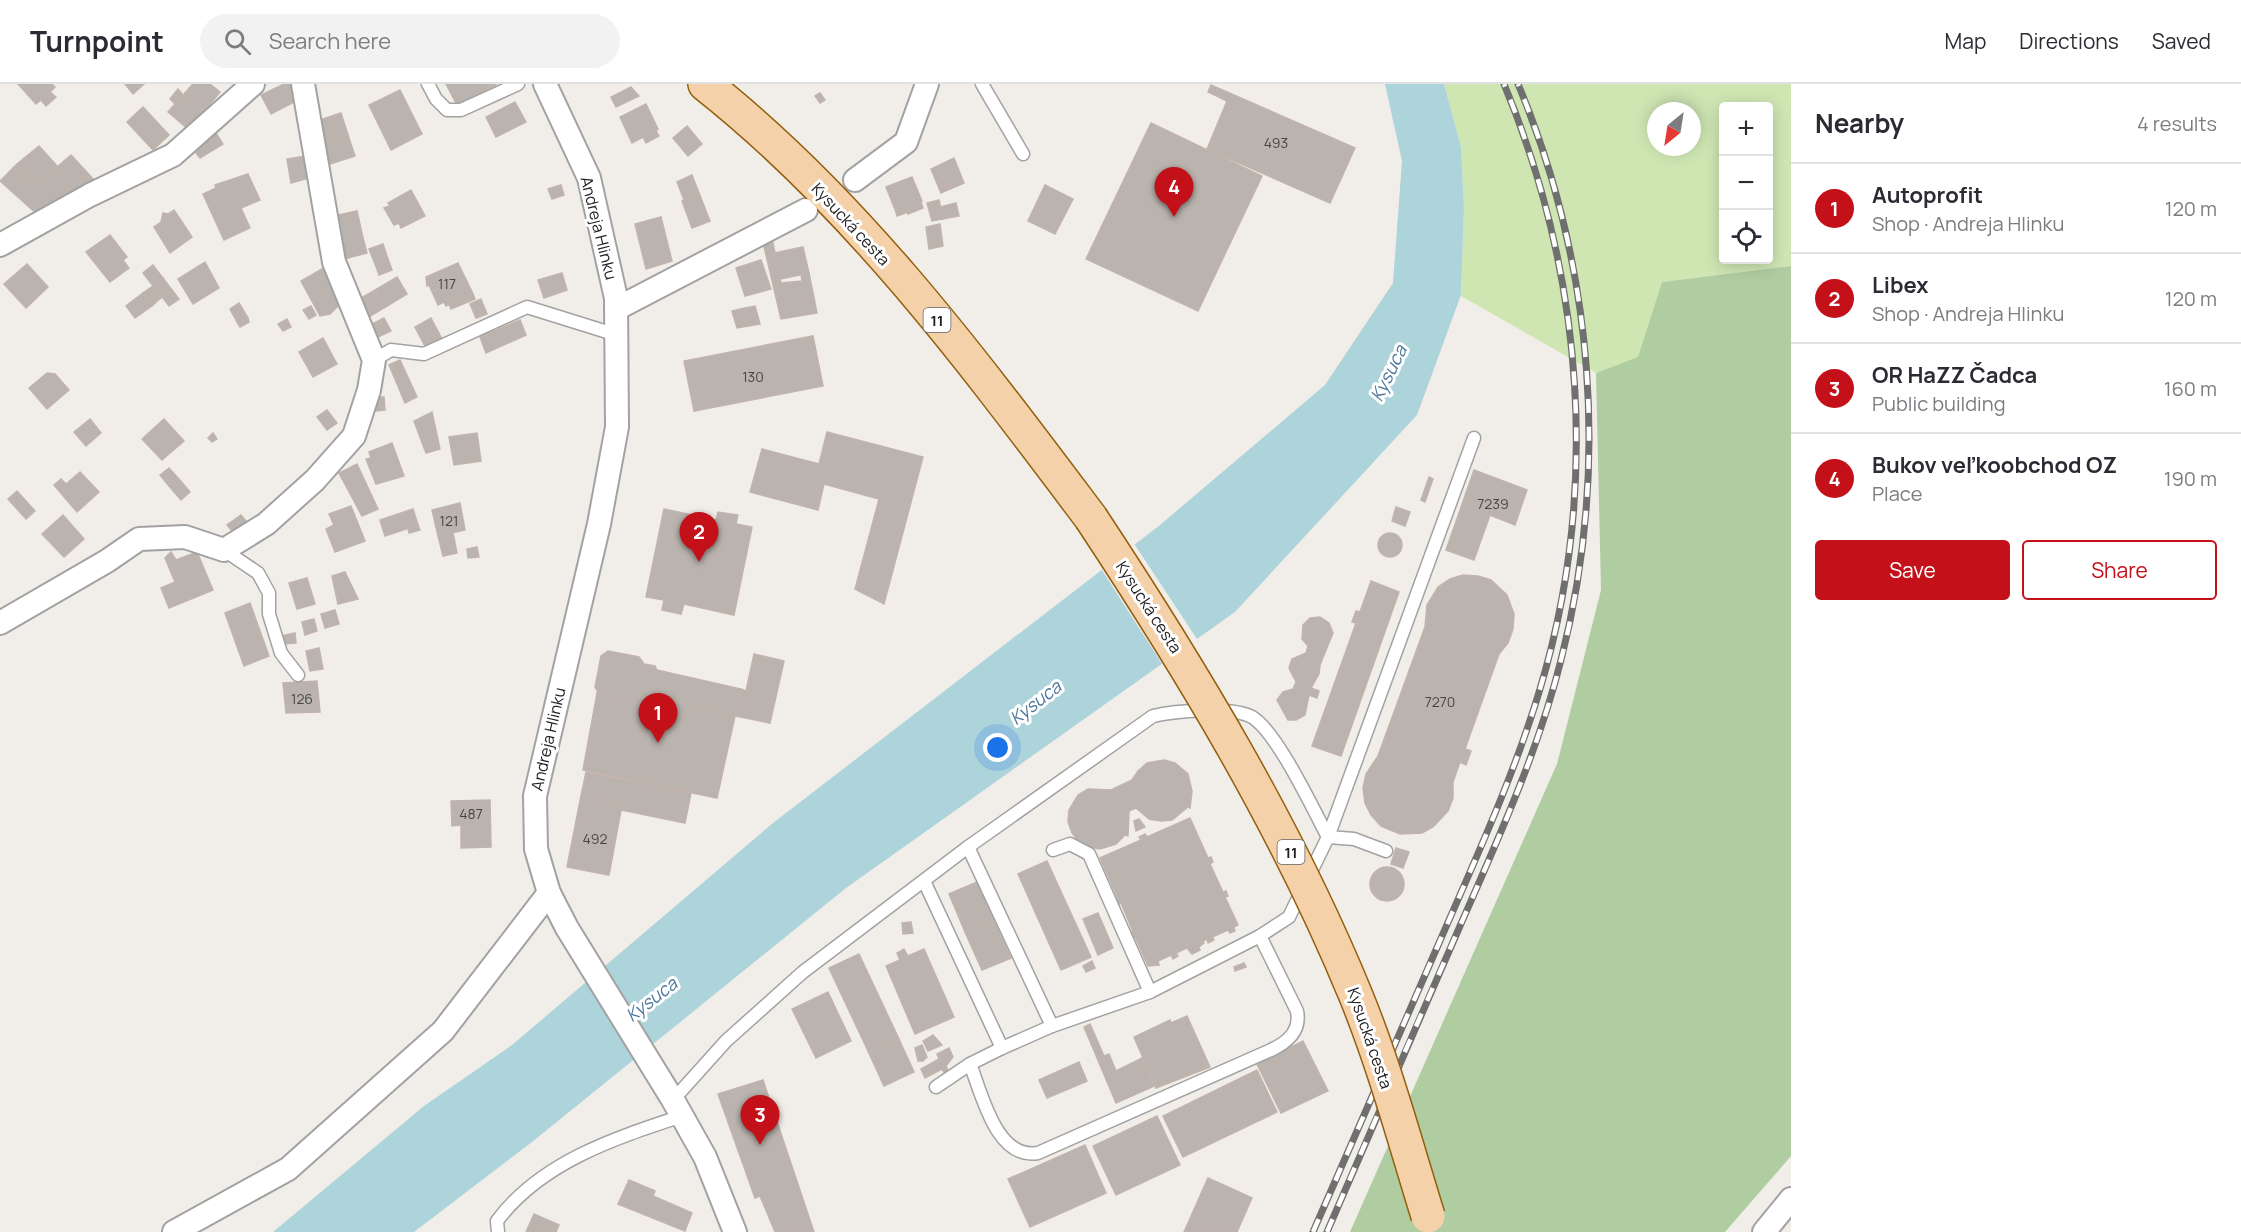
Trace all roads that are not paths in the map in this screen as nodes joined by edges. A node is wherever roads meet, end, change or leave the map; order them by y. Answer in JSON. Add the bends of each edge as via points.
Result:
{"nodes":[{"id":1,"x":253,"y":84,"type":"edge"},
{"id":2,"x":303,"y":84,"type":"edge"},
{"id":3,"x":428,"y":84,"type":"edge"},
{"id":4,"x":518,"y":84,"type":"edge"},
{"id":5,"x":545,"y":84,"type":"edge"},
{"id":6,"x":705,"y":84,"type":"edge"},
{"id":7,"x":927,"y":84,"type":"edge"},
{"id":8,"x":982,"y":84,"type":"edge"},
{"id":9,"x":1023,"y":154,"type":"dead end"},
{"id":10,"x":855,"y":180,"type":"dead end"},
{"id":11,"x":806,"y":210,"type":"dead end"},
{"id":12,"x":0,"y":245,"type":"edge"},
{"id":13,"x":616,"y":309,"type":"junction"},
{"id":14,"x":616,"y":334,"type":"junction"},
{"id":15,"x":375,"y":360,"type":"junction"},
{"id":16,"x":1474,"y":438,"type":"dead end"},
{"id":17,"x":224,"y":550,"type":"junction"},
{"id":18,"x":0,"y":623,"type":"edge"},
{"id":19,"x":298,"y":675,"type":"dead end"},
{"id":20,"x":1328,"y":837,"type":"junction"},
{"id":21,"x":968,"y":847,"type":"junction"},
{"id":22,"x":1053,"y":850,"type":"dead end"},
{"id":23,"x":1386,"y":851,"type":"dead end"},
{"id":24,"x":924,"y":880,"type":"junction"},
{"id":25,"x":549,"y":893,"type":"junction"},
{"id":26,"x":1260,"y":936,"type":"junction"},
{"id":27,"x":1150,"y":992,"type":"junction"},
{"id":28,"x":1052,"y":1026,"type":"junction"},
{"id":29,"x":1002,"y":1047,"type":"junction"},
{"id":30,"x":970,"y":1064,"type":"junction"},
{"id":31,"x":936,"y":1088,"type":"dead end"},
{"id":32,"x":677,"y":1108,"type":"junction"},
{"id":33,"x":1791,"y":1199,"type":"edge"},
{"id":34,"x":1429,"y":1224,"type":"edge"},
{"id":35,"x":174,"y":1232,"type":"edge"},
{"id":36,"x":498,"y":1232,"type":"edge"},
{"id":37,"x":735,"y":1232,"type":"edge"},
{"id":38,"x":1764,"y":1232,"type":"edge"}],
"edges":[{"from":1,"to":12,"type":"street","via":[[173,155]]},
{"from":2,"to":15,"type":"street","via":[[334,262]]},
{"from":3,"to":4,"type":"lane","via":[[447,110],[461,110]]},
{"from":5,"to":13,"type":"street","name":"Andreja Hlinku","via":[[590,178]]},
{"from":6,"to":34,"type":"main road","name":"Kysucká cesta","number":"11","bridge":true,"via":[[766,136],[851,221],[974,362],[1091,518],[1146,600],[1223,726],[1322,915],[1357,999]]},
{"from":7,"to":10,"type":"street","via":[[906,142]]},
{"from":8,"to":9,"type":"lane"},
{"from":11,"to":13,"type":"street"},
{"from":13,"to":14,"type":"street","name":"Andreja Hlinku"},
{"from":14,"to":15,"type":"lane","via":[[527,307],[424,354],[391,350]]},
{"from":14,"to":25,"type":"street","name":"Andreja Hlinku","via":[[617,427],[599,524],[535,796],[536,849]]},
{"from":15,"to":17,"type":"street","via":[[354,436],[315,480],[266,524]]},
{"from":16,"to":20,"type":"lane"},
{"from":17,"to":18,"type":"street","via":[[185,537],[139,539]]},
{"from":17,"to":19,"type":"lane","via":[[258,573],[269,593],[268,614],[280,654]]},
{"from":20,"to":21,"type":"lane","via":[[1273,738],[1255,718],[1244,713],[1172,711],[1152,716]]},
{"from":20,"to":23,"type":"lane","via":[[1354,839]]},
{"from":20,"to":26,"type":"lane","via":[[1289,917]]},
{"from":21,"to":24,"type":"lane"},
{"from":21,"to":28,"type":"lane"},
{"from":22,"to":27,"type":"lane","via":[[1070,844],[1089,854]]},
{"from":24,"to":29,"type":"lane"},
{"from":24,"to":32,"type":"lane","via":[[803,972],[726,1041]]},
{"from":25,"to":32,"type":"street","name":"Andreja Hlinku"},
{"from":25,"to":35,"type":"street","via":[[442,1031],[288,1169]]},
{"from":26,"to":27,"type":"lane"},
{"from":26,"to":30,"type":"lane","via":[[1297,1011],[1299,1021],[1288,1040],[1038,1153],[1013,1148],[997,1129]]},
{"from":27,"to":28,"type":"lane"},
{"from":28,"to":29,"type":"lane"},
{"from":29,"to":30,"type":"lane"},
{"from":30,"to":31,"type":"lane"},
{"from":32,"to":36,"type":"lane","via":[[567,1161],[513,1202],[497,1221]]},
{"from":32,"to":37,"type":"street","name":"Andreja Hlinku","via":[[718,1186]]},
{"from":33,"to":38,"type":"street"}]}
